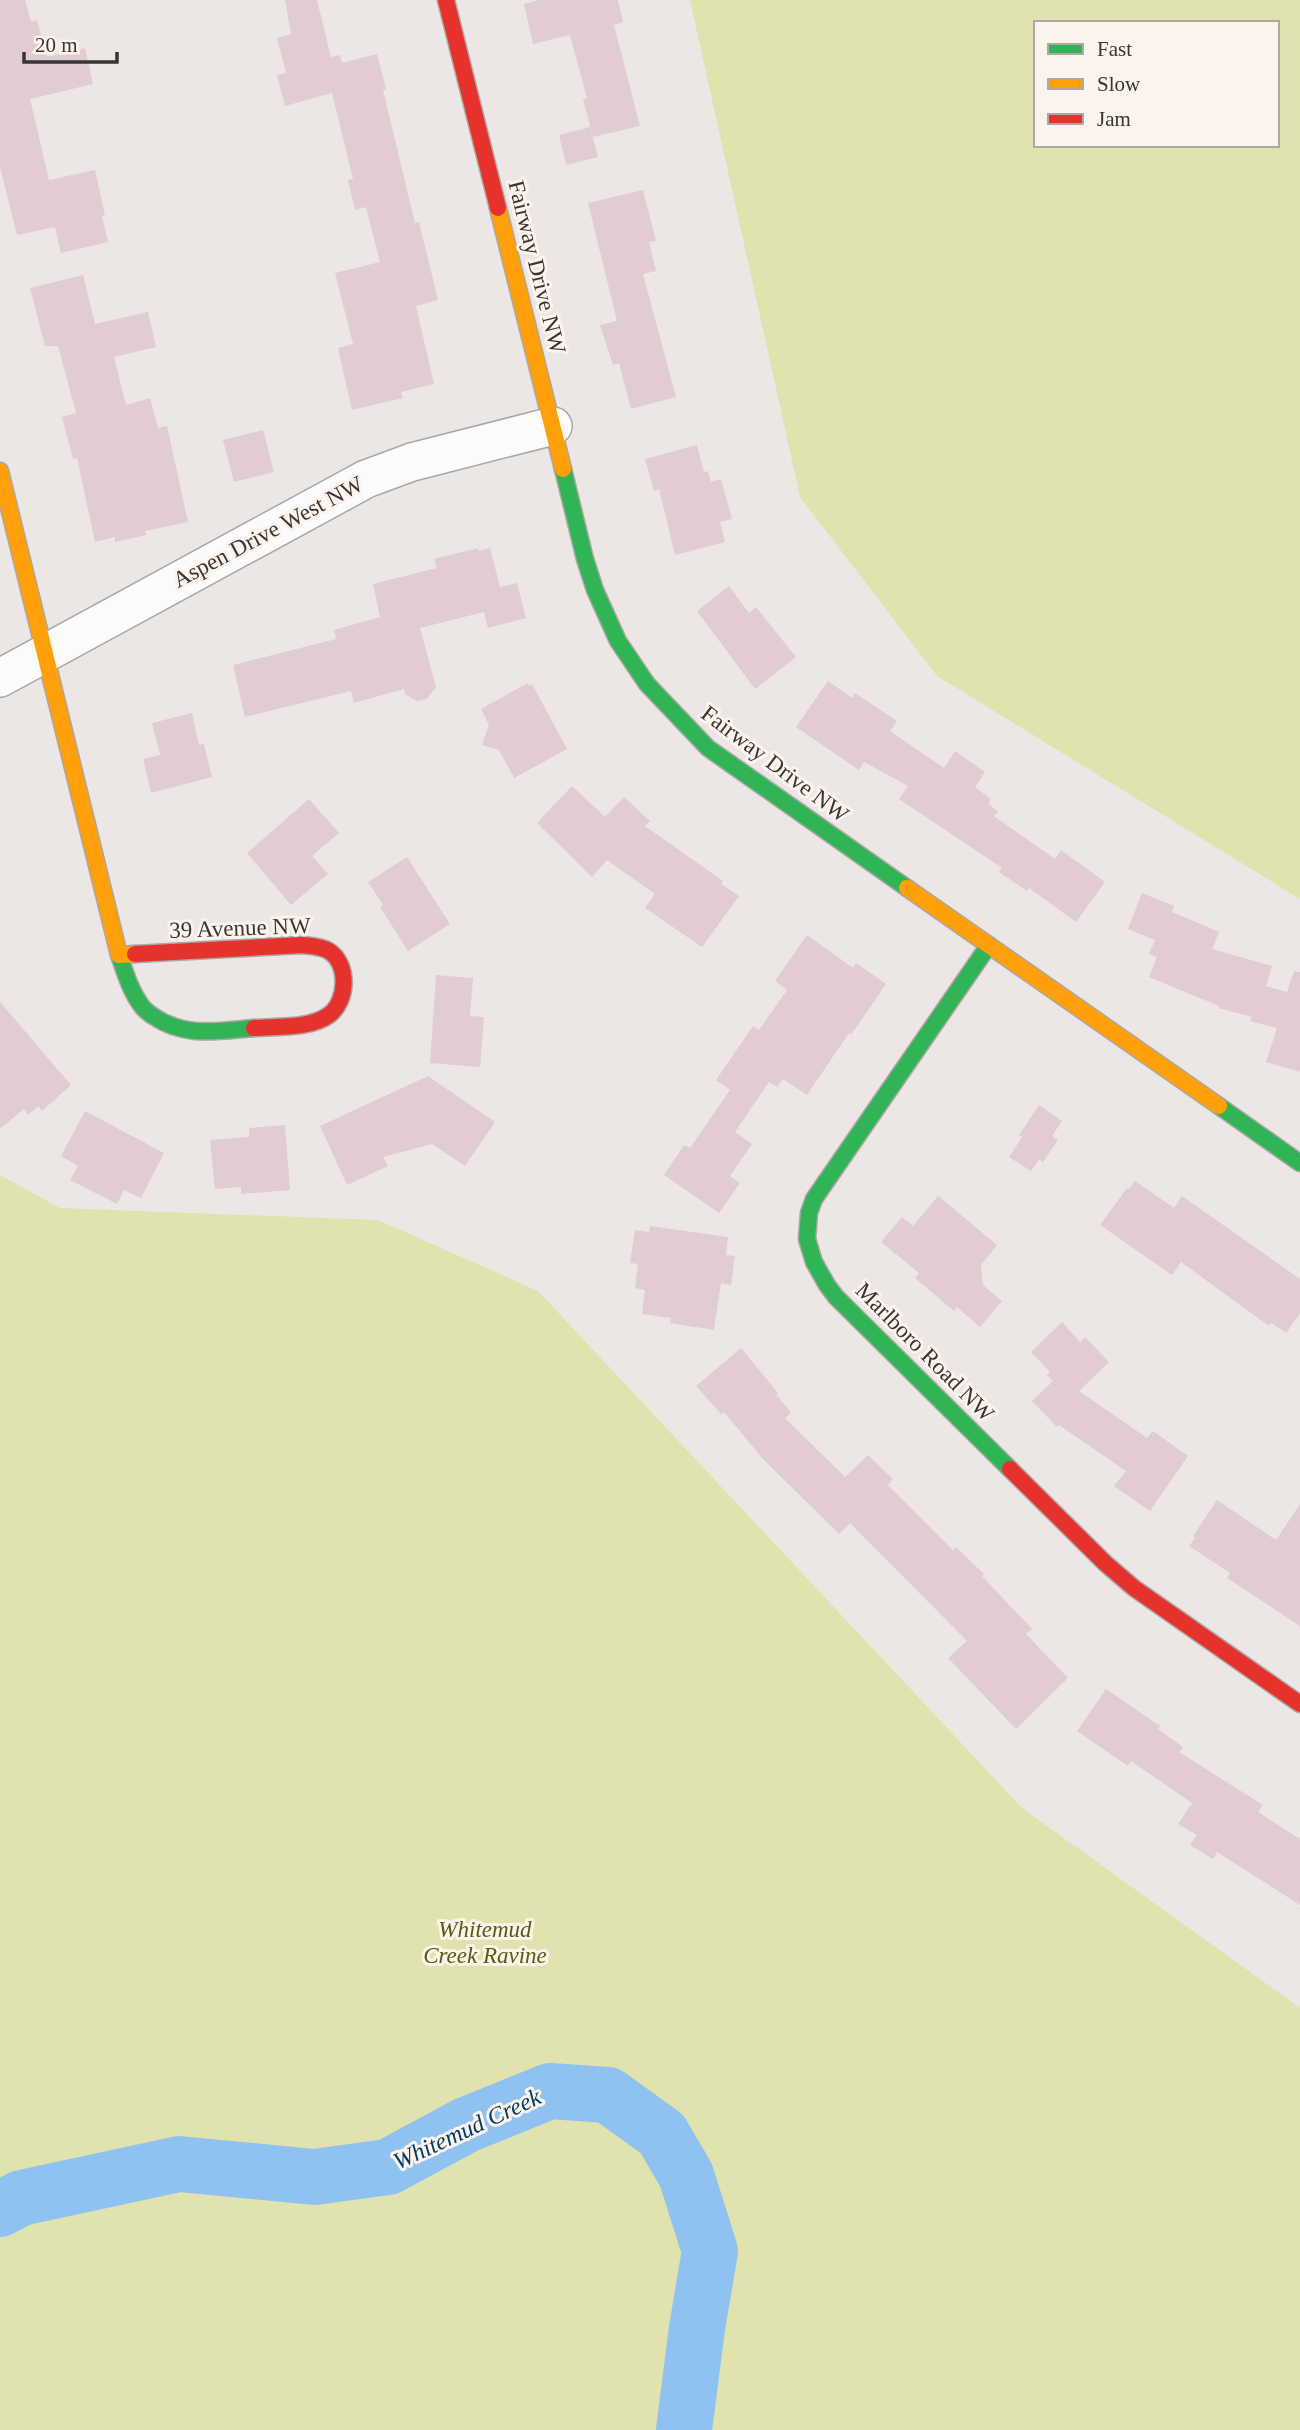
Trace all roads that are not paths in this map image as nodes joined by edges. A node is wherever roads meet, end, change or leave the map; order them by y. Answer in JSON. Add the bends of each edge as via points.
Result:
{"nodes":[{"id":1,"x":446,"y":0,"type":"edge"},
{"id":2,"x":553,"y":426,"type":"junction"},
{"id":3,"x":0,"y":471,"type":"edge"},
{"id":4,"x":44,"y":654,"type":"junction"},
{"id":5,"x":0,"y":678,"type":"edge"},
{"id":6,"x":989,"y":946,"type":"junction"},
{"id":7,"x":119,"y":955,"type":"junction"},
{"id":8,"x":1300,"y":1163,"type":"edge"},
{"id":9,"x":1300,"y":1704,"type":"edge"}],
"edges":[{"from":1,"to":2,"type":"street","name":"Fairway Drive NW"},
{"from":2,"to":4,"type":"street","name":"Aspen Drive West NW","via":[[412,462],[366,479]]},
{"from":2,"to":6,"type":"street","name":"Fairway Drive NW","via":[[595,592],[620,646],[658,699],[708,748]]},
{"from":3,"to":4,"type":"street","name":"39 Avenue NW"},
{"from":4,"to":5,"type":"street","name":"Aspen Drive West NW"},
{"from":4,"to":7,"type":"street","name":"39 Avenue NW"},
{"from":6,"to":8,"type":"street","name":"Fairway Drive NW"},
{"from":6,"to":9,"type":"street","name":"Marlboro Road NW","via":[[814,1199],[805,1231],[814,1265],[836,1297],[1105,1563]]},
{"from":7,"to":7,"type":"street","name":"39 Avenue NW","via":[[317,946],[341,965],[342,994],[336,1008],[313,1023],[192,1032],[164,1024],[142,1008]]}]}
